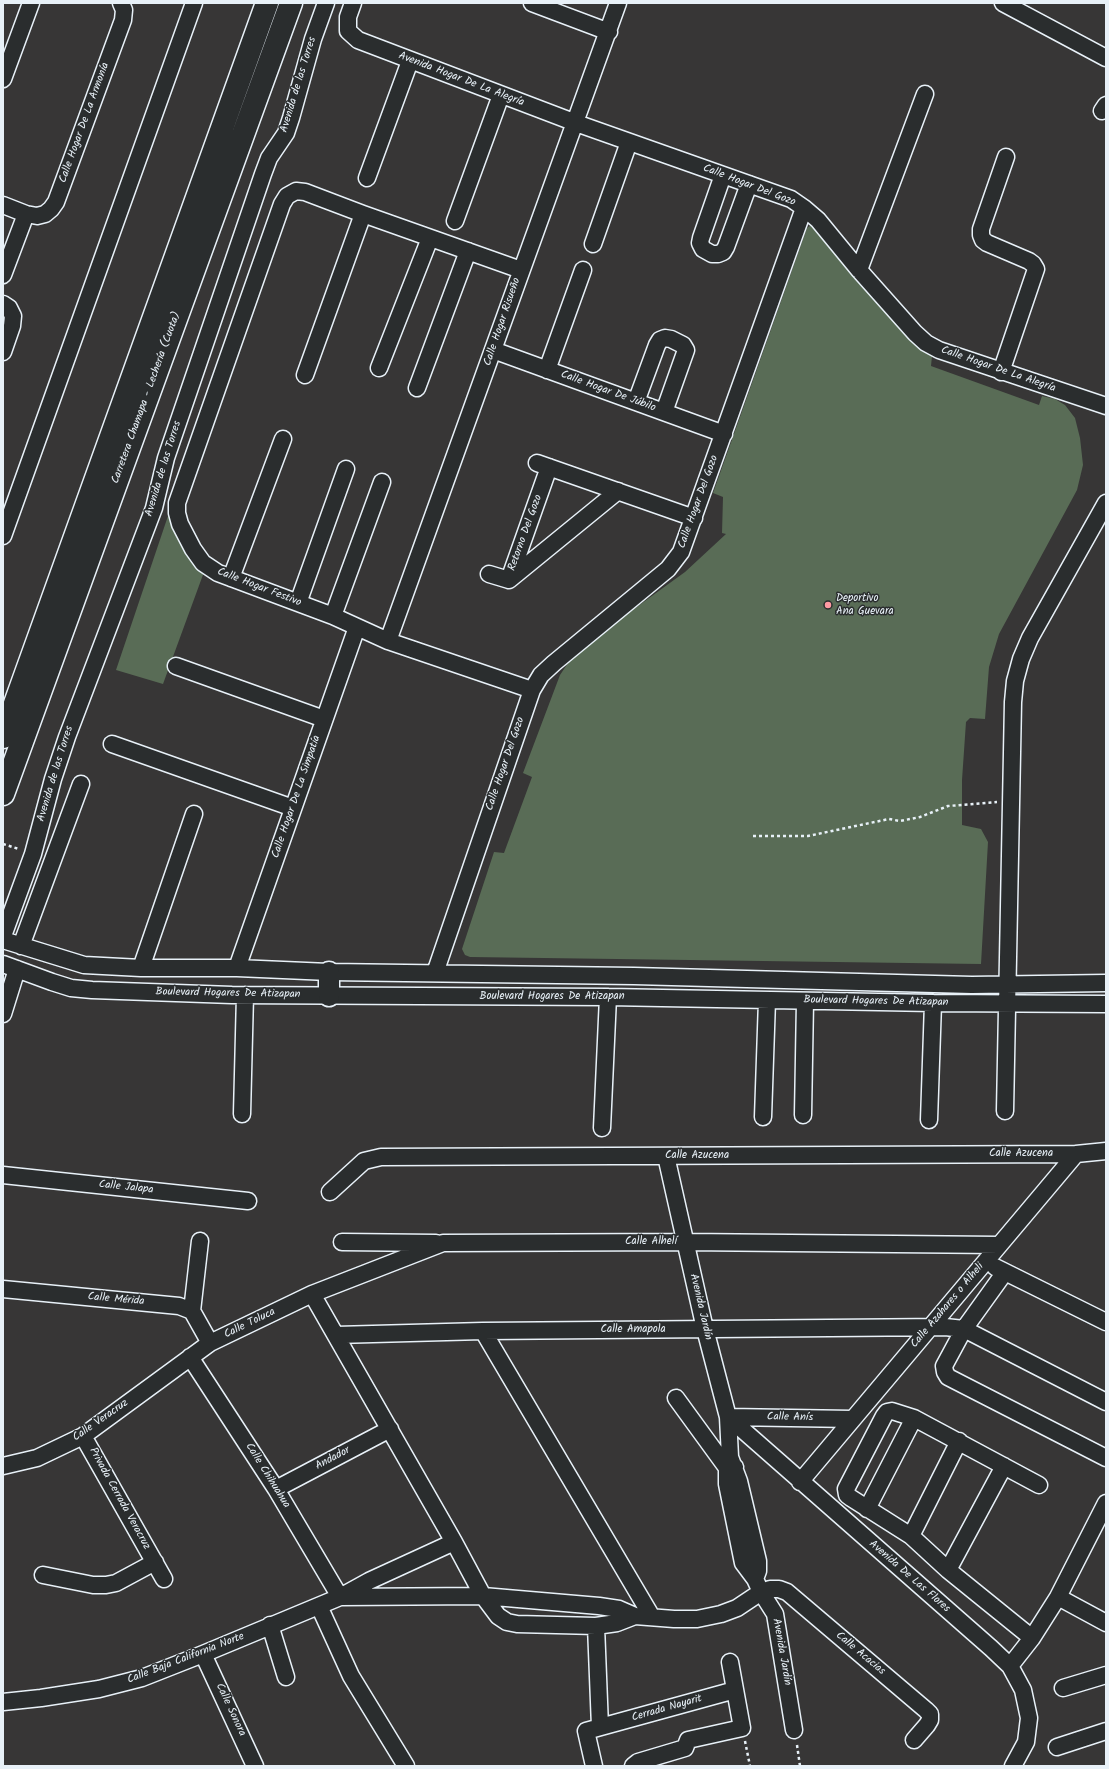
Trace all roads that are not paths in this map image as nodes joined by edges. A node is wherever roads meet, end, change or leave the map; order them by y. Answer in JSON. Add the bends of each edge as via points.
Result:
{"nodes":[{"id":1,"x":31,"y":3,"type":"edge"},
{"id":2,"x":194,"y":3,"type":"edge"},
{"id":3,"x":267,"y":3,"type":"edge"},
{"id":4,"x":291,"y":3,"type":"edge"},
{"id":5,"x":326,"y":3,"type":"edge"},
{"id":6,"x":353,"y":3,"type":"edge"},
{"id":7,"x":532,"y":3,"type":"edge"},
{"id":8,"x":618,"y":3,"type":"edge"},
{"id":9,"x":1003,"y":3,"type":"edge"},
{"id":10,"x":123,"y":7,"type":"edge"},
{"id":11,"x":609,"y":32,"type":"junction"},
{"id":12,"x":1106,"y":58,"type":"edge"},
{"id":13,"x":410,"y":61,"type":"junction"},
{"id":14,"x":3,"y":79,"type":"edge"},
{"id":15,"x":925,"y":94,"type":"dead end"},
{"id":16,"x":501,"y":95,"type":"junction"},
{"id":17,"x":576,"y":123,"type":"junction"},
{"id":18,"x":629,"y":142,"type":"junction"},
{"id":19,"x":1006,"y":157,"type":"dead end"},
{"id":20,"x":723,"y":174,"type":"junction"},
{"id":21,"x":367,"y":178,"type":"dead end"},
{"id":22,"x":749,"y":184,"type":"junction"},
{"id":23,"x":3,"y":205,"type":"edge"},
{"id":24,"x":804,"y":208,"type":"junction"},
{"id":25,"x":26,"y":214,"type":"junction"},
{"id":26,"x":363,"y":214,"type":"junction"},
{"id":27,"x":455,"y":221,"type":"dead end"},
{"id":28,"x":430,"y":238,"type":"junction"},
{"id":29,"x":592,"y":244,"type":"dead end"},
{"id":30,"x":468,"y":251,"type":"junction"},
{"id":31,"x":521,"y":270,"type":"junction"},
{"id":32,"x":584,"y":270,"type":"dead end"},
{"id":33,"x":859,"y":270,"type":"junction"},
{"id":34,"x":3,"y":275,"type":"edge"},
{"id":35,"x":3,"y":304,"type":"edge"},
{"id":36,"x":493,"y":350,"type":"junction"},
{"id":37,"x":3,"y":352,"type":"edge"},
{"id":38,"x":379,"y":368,"type":"dead end"},
{"id":39,"x":548,"y":370,"type":"junction"},
{"id":40,"x":1001,"y":372,"type":"junction"},
{"id":41,"x":305,"y":375,"type":"dead end"},
{"id":42,"x":417,"y":388,"type":"dead end"},
{"id":43,"x":636,"y":402,"type":"junction"},
{"id":44,"x":1106,"y":406,"type":"edge"},
{"id":45,"x":664,"y":412,"type":"junction"},
{"id":46,"x":724,"y":434,"type":"junction"},
{"id":47,"x":282,"y":439,"type":"dead end"},
{"id":48,"x":346,"y":469,"type":"dead end"},
{"id":49,"x":382,"y":482,"type":"dead end"},
{"id":50,"x":618,"y":491,"type":"junction"},
{"id":51,"x":1106,"y":503,"type":"edge"},
{"id":52,"x":694,"y":518,"type":"junction"},
{"id":53,"x":3,"y":536,"type":"edge"},
{"id":54,"x":489,"y":574,"type":"dead end"},
{"id":55,"x":231,"y":578,"type":"junction"},
{"id":56,"x":508,"y":580,"type":"junction"},
{"id":57,"x":298,"y":603,"type":"junction"},
{"id":58,"x":333,"y":616,"type":"junction"},
{"id":59,"x":357,"y":626,"type":"junction"},
{"id":60,"x":388,"y":641,"type":"junction"},
{"id":61,"x":176,"y":666,"type":"dead end"},
{"id":62,"x":532,"y":690,"type":"junction"},
{"id":63,"x":324,"y":719,"type":"junction"},
{"id":64,"x":3,"y":738,"type":"edge"},
{"id":65,"x":112,"y":744,"type":"dead end"},
{"id":66,"x":81,"y":784,"type":"dead end"},
{"id":67,"x":3,"y":794,"type":"edge"},
{"id":68,"x":293,"y":808,"type":"junction"},
{"id":69,"x":194,"y":814,"type":"dead end"},
{"id":70,"x":3,"y":936,"type":"edge"},
{"id":71,"x":3,"y":940,"type":"edge"},
{"id":72,"x":22,"y":946,"type":"junction"},
{"id":73,"x":10,"y":967,"type":"edge"},
{"id":74,"x":141,"y":968,"type":"junction"},
{"id":75,"x":237,"y":968,"type":"junction"},
{"id":76,"x":329,"y":972,"type":"junction"},
{"id":77,"x":435,"y":973,"type":"junction"},
{"id":78,"x":1008,"y":984,"type":"junction"},
{"id":79,"x":1106,"y":984,"type":"edge"},
{"id":80,"x":245,"y":995,"type":"junction"},
{"id":81,"x":330,"y":996,"type":"junction"},
{"id":82,"x":608,"y":997,"type":"junction"},
{"id":83,"x":767,"y":1000,"type":"junction"},
{"id":84,"x":805,"y":1001,"type":"junction"},
{"id":85,"x":933,"y":1003,"type":"junction"},
{"id":86,"x":1007,"y":1003,"type":"junction"},
{"id":87,"x":1106,"y":1004,"type":"edge"},
{"id":88,"x":3,"y":1014,"type":"edge"},
{"id":89,"x":1005,"y":1111,"type":"dead end"},
{"id":90,"x":242,"y":1114,"type":"dead end"},
{"id":91,"x":803,"y":1115,"type":"dead end"},
{"id":92,"x":763,"y":1116,"type":"dead end"},
{"id":93,"x":929,"y":1120,"type":"dead end"},
{"id":94,"x":602,"y":1128,"type":"dead end"},
{"id":95,"x":1106,"y":1151,"type":"edge"},
{"id":96,"x":1076,"y":1154,"type":"junction"},
{"id":97,"x":666,"y":1156,"type":"junction"},
{"id":98,"x":3,"y":1175,"type":"edge"},
{"id":99,"x":330,"y":1192,"type":"dead end"},
{"id":100,"x":248,"y":1201,"type":"dead end"},
{"id":101,"x":200,"y":1241,"type":"dead end"},
{"id":102,"x":342,"y":1242,"type":"dead end"},
{"id":103,"x":685,"y":1242,"type":"junction"},
{"id":104,"x":443,"y":1244,"type":"junction"},
{"id":105,"x":999,"y":1245,"type":"junction"},
{"id":106,"x":984,"y":1263,"type":"junction"},
{"id":107,"x":1005,"y":1272,"type":"junction"},
{"id":108,"x":3,"y":1289,"type":"edge"},
{"id":109,"x":312,"y":1294,"type":"junction"},
{"id":110,"x":192,"y":1311,"type":"junction"},
{"id":111,"x":1106,"y":1322,"type":"edge"},
{"id":112,"x":930,"y":1328,"type":"junction"},
{"id":113,"x":705,"y":1329,"type":"junction"},
{"id":114,"x":964,"y":1329,"type":"junction"},
{"id":115,"x":483,"y":1331,"type":"junction"},
{"id":116,"x":336,"y":1335,"type":"junction"},
{"id":117,"x":210,"y":1343,"type":"junction"},
{"id":118,"x":190,"y":1357,"type":"junction"},
{"id":119,"x":676,"y":1398,"type":"dead end"},
{"id":120,"x":1106,"y":1402,"type":"edge"},
{"id":121,"x":728,"y":1417,"type":"junction"},
{"id":122,"x":914,"y":1418,"type":"junction"},
{"id":123,"x":853,"y":1419,"type":"junction"},
{"id":124,"x":390,"y":1429,"type":"junction"},
{"id":125,"x":83,"y":1436,"type":"junction"},
{"id":126,"x":959,"y":1441,"type":"junction"},
{"id":127,"x":1106,"y":1458,"type":"edge"},
{"id":128,"x":731,"y":1464,"type":"junction"},
{"id":129,"x":3,"y":1466,"type":"edge"},
{"id":130,"x":1004,"y":1466,"type":"junction"},
{"id":131,"x":800,"y":1482,"type":"junction"},
{"id":132,"x":1039,"y":1485,"type":"dead end"},
{"id":133,"x":276,"y":1490,"type":"junction"},
{"id":134,"x":1106,"y":1503,"type":"edge"},
{"id":135,"x":867,"y":1509,"type":"junction"},
{"id":136,"x":911,"y":1536,"type":"junction"},
{"id":137,"x":454,"y":1542,"type":"junction"},
{"id":138,"x":155,"y":1562,"type":"junction"},
{"id":139,"x":948,"y":1570,"type":"junction"},
{"id":140,"x":43,"y":1575,"type":"dead end"},
{"id":141,"x":164,"y":1579,"type":"dead end"},
{"id":142,"x":758,"y":1586,"type":"junction"},
{"id":143,"x":483,"y":1596,"type":"junction"},
{"id":144,"x":340,"y":1597,"type":"junction"},
{"id":145,"x":1058,"y":1597,"type":"junction"},
{"id":146,"x":319,"y":1606,"type":"junction"},
{"id":147,"x":635,"y":1616,"type":"junction"},
{"id":148,"x":652,"y":1617,"type":"junction"},
{"id":149,"x":1106,"y":1623,"type":"edge"},
{"id":150,"x":270,"y":1625,"type":"junction"},
{"id":151,"x":596,"y":1626,"type":"junction"},
{"id":152,"x":1032,"y":1638,"type":"junction"},
{"id":153,"x":204,"y":1654,"type":"junction"},
{"id":154,"x":730,"y":1662,"type":"dead end"},
{"id":155,"x":1010,"y":1666,"type":"junction"},
{"id":156,"x":1106,"y":1675,"type":"edge"},
{"id":157,"x":286,"y":1677,"type":"dead end"},
{"id":158,"x":1064,"y":1688,"type":"dead end"},
{"id":159,"x":735,"y":1690,"type":"junction"},
{"id":160,"x":3,"y":1702,"type":"edge"},
{"id":161,"x":600,"y":1727,"type":"junction"},
{"id":162,"x":794,"y":1730,"type":"road end"},
{"id":163,"x":1106,"y":1731,"type":"edge"},
{"id":164,"x":914,"y":1740,"type":"dead end"},
{"id":165,"x":1057,"y":1747,"type":"dead end"},
{"id":166,"x":255,"y":1766,"type":"edge"},
{"id":167,"x":406,"y":1766,"type":"edge"},
{"id":168,"x":594,"y":1766,"type":"edge"},
{"id":169,"x":634,"y":1766,"type":"edge"},
{"id":170,"x":1014,"y":1766,"type":"edge"}],
"edges":[{"from":1,"to":14,"type":"street"},
{"from":2,"to":53,"type":"street"},
{"from":3,"to":64,"type":"highway","name":"Carretera Chamapa - Lechería (Cuota)"},
{"from":4,"to":67,"type":"highway","name":"Carretera Chamapa - Lechería (Cuota)"},
{"from":5,"to":70,"type":"street","name":"Avenida de las Torres","via":[[286,133],[269,158],[263,174],[166,458],[154,508],[67,737],[32,854]]},
{"from":6,"to":13,"type":"street","name":"Avenida Hogar De La Alegría","via":[[348,17],[348,31],[358,40]]},
{"from":7,"to":11,"type":"street"},
{"from":8,"to":11,"type":"street","name":"Calle Hogar Risueño"},
{"from":9,"to":12,"type":"street"},
{"from":10,"to":25,"type":"street","name":"Calle Hogar De La Armonía","via":[[123,20],[56,202],[45,214]]},
{"from":11,"to":17,"type":"street","name":"Calle Hogar Risueño"},
{"from":13,"to":16,"type":"street","name":"Avenida Hogar De La Alegría"},
{"from":13,"to":21,"type":"street"},
{"from":15,"to":33,"type":"street"},
{"from":16,"to":17,"type":"street","name":"Avenida Hogar De La Alegría"},
{"from":16,"to":27,"type":"street"},
{"from":17,"to":18,"type":"street","name":"Calle Hogar Del Gozo"},
{"from":17,"to":31,"type":"street","name":"Calle Hogar Risueño"},
{"from":18,"to":20,"type":"street","name":"Calle Hogar Del Gozo"},
{"from":18,"to":29,"type":"street"},
{"from":19,"to":40,"type":"street","via":[[981,235],[987,243],[1029,261],[1036,269]]},
{"from":20,"to":22,"type":"street","name":"Calle Hogar Del Gozo"},
{"from":20,"to":22,"type":"street","via":[[701,238],[702,249],[707,252],[723,252]]},
{"from":22,"to":24,"type":"street","name":"Calle Hogar Del Gozo","via":[[791,200]]},
{"from":23,"to":25,"type":"street","name":"Calle Hogar De La Armonía"},
{"from":24,"to":33,"type":"street","name":"Calle Hogar De La Alegría","via":[[818,220]]},
{"from":24,"to":46,"type":"street","name":"Calle Hogar Del Gozo"},
{"from":25,"to":34,"type":"street"},
{"from":26,"to":28,"type":"street","name":"Calle Hogar Festivo"},
{"from":26,"to":41,"type":"street"},
{"from":26,"to":55,"type":"street","name":"Calle Hogar Festivo","via":[[306,192],[296,191],[287,196],[282,204],[177,503],[180,524],[203,563]]},
{"from":28,"to":30,"type":"street","name":"Calle Hogar Festivo"},
{"from":28,"to":38,"type":"street"},
{"from":30,"to":31,"type":"street","name":"Calle Hogar Festivo"},
{"from":30,"to":42,"type":"street"},
{"from":31,"to":36,"type":"street","name":"Calle Hogar Risueño"},
{"from":32,"to":39,"type":"street"},
{"from":33,"to":40,"type":"street","name":"Calle Hogar De La Alegría","via":[[926,343]]},
{"from":35,"to":37,"type":"street","via":[[9,308],[13,316]]},
{"from":36,"to":39,"type":"street","name":"Calle Hogar De Júbilo"},
{"from":36,"to":60,"type":"street","name":"Calle Hogar Risueño"},
{"from":39,"to":43,"type":"street","name":"Calle Hogar De Júbilo"},
{"from":40,"to":44,"type":"street","name":"Calle Hogar De La Alegría"},
{"from":43,"to":45,"type":"street","name":"Calle Hogar De Júbilo"},
{"from":43,"to":45,"type":"street","via":[[657,345],[660,340],[671,339],[683,345],[686,350]]},
{"from":45,"to":46,"type":"street","name":"Calle Hogar De Júbilo"},
{"from":46,"to":52,"type":"street","name":"Calle Hogar Del Gozo"},
{"from":47,"to":55,"type":"street"},
{"from":48,"to":57,"type":"street"},
{"from":49,"to":58,"type":"street"},
{"from":50,"to":52,"type":"street","name":"Retorno Del Gozo"},
{"from":50,"to":56,"type":"street","name":"Retorno Del Gozo"},
{"from":50,"to":56,"type":"street","name":"Retorno Del Gozo","via":[[543,465]]},
{"from":51,"to":78,"type":"street","via":[[1030,638],[1021,659],[1016,681],[1013,702]]},
{"from":52,"to":62,"type":"street","name":"Calle Hogar Del Gozo","via":[[681,552],[668,569],[554,663]]},
{"from":54,"to":56,"type":"street"},
{"from":55,"to":57,"type":"street","name":"Calle Hogar Festivo"},
{"from":57,"to":58,"type":"street","name":"Calle Hogar Festivo"},
{"from":58,"to":59,"type":"street","name":"Calle Hogar Festivo"},
{"from":59,"to":60,"type":"street","name":"Calle Hogar Festivo"},
{"from":59,"to":63,"type":"street","name":"Calle Hogar De La Simpatía"},
{"from":60,"to":62,"type":"street","name":"Calle Hogar Festivo"},
{"from":61,"to":63,"type":"street"},
{"from":62,"to":77,"type":"street","name":"Calle Hogar Del Gozo"},
{"from":63,"to":68,"type":"street","name":"Calle Hogar De La Simpatía"},
{"from":65,"to":68,"type":"street"},
{"from":66,"to":72,"type":"street"},
{"from":68,"to":75,"type":"street","name":"Calle Hogar De La Simpatía"},
{"from":69,"to":74,"type":"street"},
{"from":71,"to":72,"type":"street","name":"Boulevard Hogares De Atizapan"},
{"from":72,"to":74,"type":"street","name":"Boulevard Hogares De Atizapan","via":[[84,965]]},
{"from":73,"to":80,"type":"street","name":"Boulevard Hogares De Atizapan","via":[[71,988]]},
{"from":73,"to":88,"type":"street"},
{"from":74,"to":75,"type":"street","name":"Boulevard Hogares De Atizapan"},
{"from":75,"to":76,"type":"street","name":"Boulevard Hogares De Atizapan"},
{"from":76,"to":77,"type":"street","name":"Boulevard Hogares De Atizapan"},
{"from":76,"to":81,"type":"main road"},
{"from":77,"to":78,"type":"street","name":"Boulevard Hogares De Atizapan"},
{"from":78,"to":79,"type":"street","name":"Boulevard Hogares De Atizapan"},
{"from":78,"to":86,"type":"street"},
{"from":80,"to":81,"type":"street","name":"Boulevard Hogares De Atizapan"},
{"from":80,"to":90,"type":"street"},
{"from":81,"to":82,"type":"street","name":"Boulevard Hogares De Atizapan"},
{"from":82,"to":83,"type":"street","name":"Boulevard Hogares De Atizapan"},
{"from":82,"to":94,"type":"street"},
{"from":83,"to":84,"type":"street","name":"Boulevard Hogares De Atizapan"},
{"from":83,"to":92,"type":"street"},
{"from":84,"to":85,"type":"street","name":"Boulevard Hogares De Atizapan"},
{"from":84,"to":91,"type":"street"},
{"from":85,"to":86,"type":"street","name":"Boulevard Hogares De Atizapan"},
{"from":85,"to":93,"type":"street"},
{"from":86,"to":87,"type":"street","name":"Boulevard Hogares De Atizapan"},
{"from":86,"to":89,"type":"street"},
{"from":95,"to":96,"type":"street"},
{"from":96,"to":97,"type":"street","name":"Calle Azucena"},
{"from":96,"to":105,"type":"street","name":"Calle Azahares o Alheli"},
{"from":97,"to":99,"type":"street","name":"Calle Azucena","via":[[381,1157],[360,1164]]},
{"from":97,"to":103,"type":"street","name":"Avenida Jardín"},
{"from":98,"to":100,"type":"street","name":"Calle Jalapa"},
{"from":101,"to":110,"type":"street"},
{"from":102,"to":104,"type":"street"},
{"from":103,"to":104,"type":"street","name":"Calle Alhelí"},
{"from":103,"to":105,"type":"street","name":"Calle Alhelí"},
{"from":103,"to":113,"type":"street","name":"Avenida Jardín"},
{"from":104,"to":109,"type":"street","name":"Calle Alhelí"},
{"from":105,"to":106,"type":"street","name":"Calle Azahares o Alheli"},
{"from":106,"to":107,"type":"street"},
{"from":106,"to":112,"type":"street","name":"Calle Azahares o Alheli"},
{"from":107,"to":111,"type":"street"},
{"from":107,"to":114,"type":"street"},
{"from":108,"to":110,"type":"street","name":"Calle Mérida","via":[[179,1306]]},
{"from":109,"to":116,"type":"street"},
{"from":109,"to":117,"type":"street","name":"Calle Toluca"},
{"from":110,"to":117,"type":"street"},
{"from":112,"to":113,"type":"street","name":"Calle Amapola"},
{"from":112,"to":114,"type":"street","name":"Calle Amapola"},
{"from":112,"to":123,"type":"street","name":"Calle Azahares o Alheli"},
{"from":113,"to":115,"type":"street","name":"Calle Amapola"},
{"from":113,"to":121,"type":"street","name":"Avenida Jardín"},
{"from":114,"to":120,"type":"street"},
{"from":114,"to":127,"type":"street","via":[[944,1366],[948,1377]]},
{"from":115,"to":116,"type":"street","name":"Calle Amapola"},
{"from":115,"to":148,"type":"street"},
{"from":116,"to":124,"type":"street"},
{"from":117,"to":118,"type":"street","name":"Calle Toluca"},
{"from":118,"to":125,"type":"street","name":"Calle Veracruz"},
{"from":118,"to":133,"type":"street","name":"Calle Chihuahua"},
{"from":119,"to":128,"type":"street"},
{"from":121,"to":123,"type":"street","name":"Calle Anís"},
{"from":121,"to":128,"type":"street","name":"Avenida Jardín"},
{"from":121,"to":131,"type":"street","name":"Avenida De Las Flores"},
{"from":122,"to":126,"type":"street"},
{"from":122,"to":135,"type":"street"},
{"from":122,"to":135,"type":"street","via":[[897,1412],[887,1412],[847,1484],[847,1495]]},
{"from":123,"to":131,"type":"street","name":"Calle Azahares o Alheli"},
{"from":124,"to":133,"type":"street","name":"Andador"},
{"from":124,"to":137,"type":"street"},
{"from":125,"to":129,"type":"street","name":"Calle Veracruz","via":[[37,1458]]},
{"from":125,"to":138,"type":"street","name":"Privada Cerrada Veracruz"},
{"from":126,"to":130,"type":"street"},
{"from":126,"to":136,"type":"street"},
{"from":128,"to":142,"type":"street","name":"Avenida Jardín","via":[[727,1484],[743,1563]]},
{"from":130,"to":132,"type":"street"},
{"from":130,"to":139,"type":"street"},
{"from":131,"to":155,"type":"street","name":"Avenida De Las Flores"},
{"from":133,"to":144,"type":"street","name":"Calle Chihuahua"},
{"from":134,"to":145,"type":"street"},
{"from":135,"to":136,"type":"street"},
{"from":136,"to":139,"type":"street"},
{"from":137,"to":143,"type":"street"},
{"from":137,"to":144,"type":"street","name":"Calle Baja California Norte"},
{"from":138,"to":140,"type":"street","name":"Privada Cerrada Veracruz","via":[[116,1583],[106,1585],[93,1585]]},
{"from":138,"to":141,"type":"street","name":"Privada Cerrada Veracruz"},
{"from":139,"to":152,"type":"street"},
{"from":142,"to":148,"type":"street","name":"Calle Baja California Norte","via":[[737,1608],[721,1614],[697,1619],[674,1620]]},
{"from":142,"to":162,"type":"street","name":"Avenida Jardín","via":[[775,1614]]},
{"from":142,"to":164,"type":"street","name":"Calle Acacias","via":[[787,1592],[926,1710],[930,1714],[930,1720]]},
{"from":143,"to":144,"type":"street","name":"Calle Baja California Norte"},
{"from":143,"to":147,"type":"street","name":"Calle Baja California Norte","via":[[599,1606],[619,1609]]},
{"from":143,"to":151,"type":"street","name":"Calle Baja California Norte","via":[[498,1616],[507,1622]]},
{"from":144,"to":146,"type":"street","name":"Calle Baja California Norte"},
{"from":145,"to":149,"type":"street"},
{"from":145,"to":152,"type":"street"},
{"from":146,"to":150,"type":"street","name":"Calle Baja California Norte"},
{"from":146,"to":167,"type":"street","via":[[350,1676]]},
{"from":147,"to":148,"type":"street","name":"Calle Baja California Norte"},
{"from":147,"to":151,"type":"street","name":"Calle Baja California Norte","via":[[617,1623]]},
{"from":150,"to":153,"type":"street","name":"Calle Baja California Norte"},
{"from":150,"to":157,"type":"street"},
{"from":151,"to":161,"type":"street"},
{"from":152,"to":155,"type":"street"},
{"from":153,"to":160,"type":"street","name":"Calle Baja California Norte","via":[[142,1678],[99,1689]]},
{"from":153,"to":166,"type":"street","name":"Calle Sonora"},
{"from":154,"to":159,"type":"street"},
{"from":155,"to":170,"type":"street","name":"Avenida De Las Flores","via":[[1023,1690],[1029,1718],[1026,1742]]},
{"from":156,"to":158,"type":"street"},
{"from":159,"to":161,"type":"street","name":"Cerrada Nayarit"},
{"from":159,"to":169,"type":"street","via":[[742,1728],[688,1740],[685,1748],[638,1762]]},
{"from":161,"to":168,"type":"street","name":"Cerrada Nayarit","via":[[586,1731]]},
{"from":163,"to":165,"type":"street"}]}
